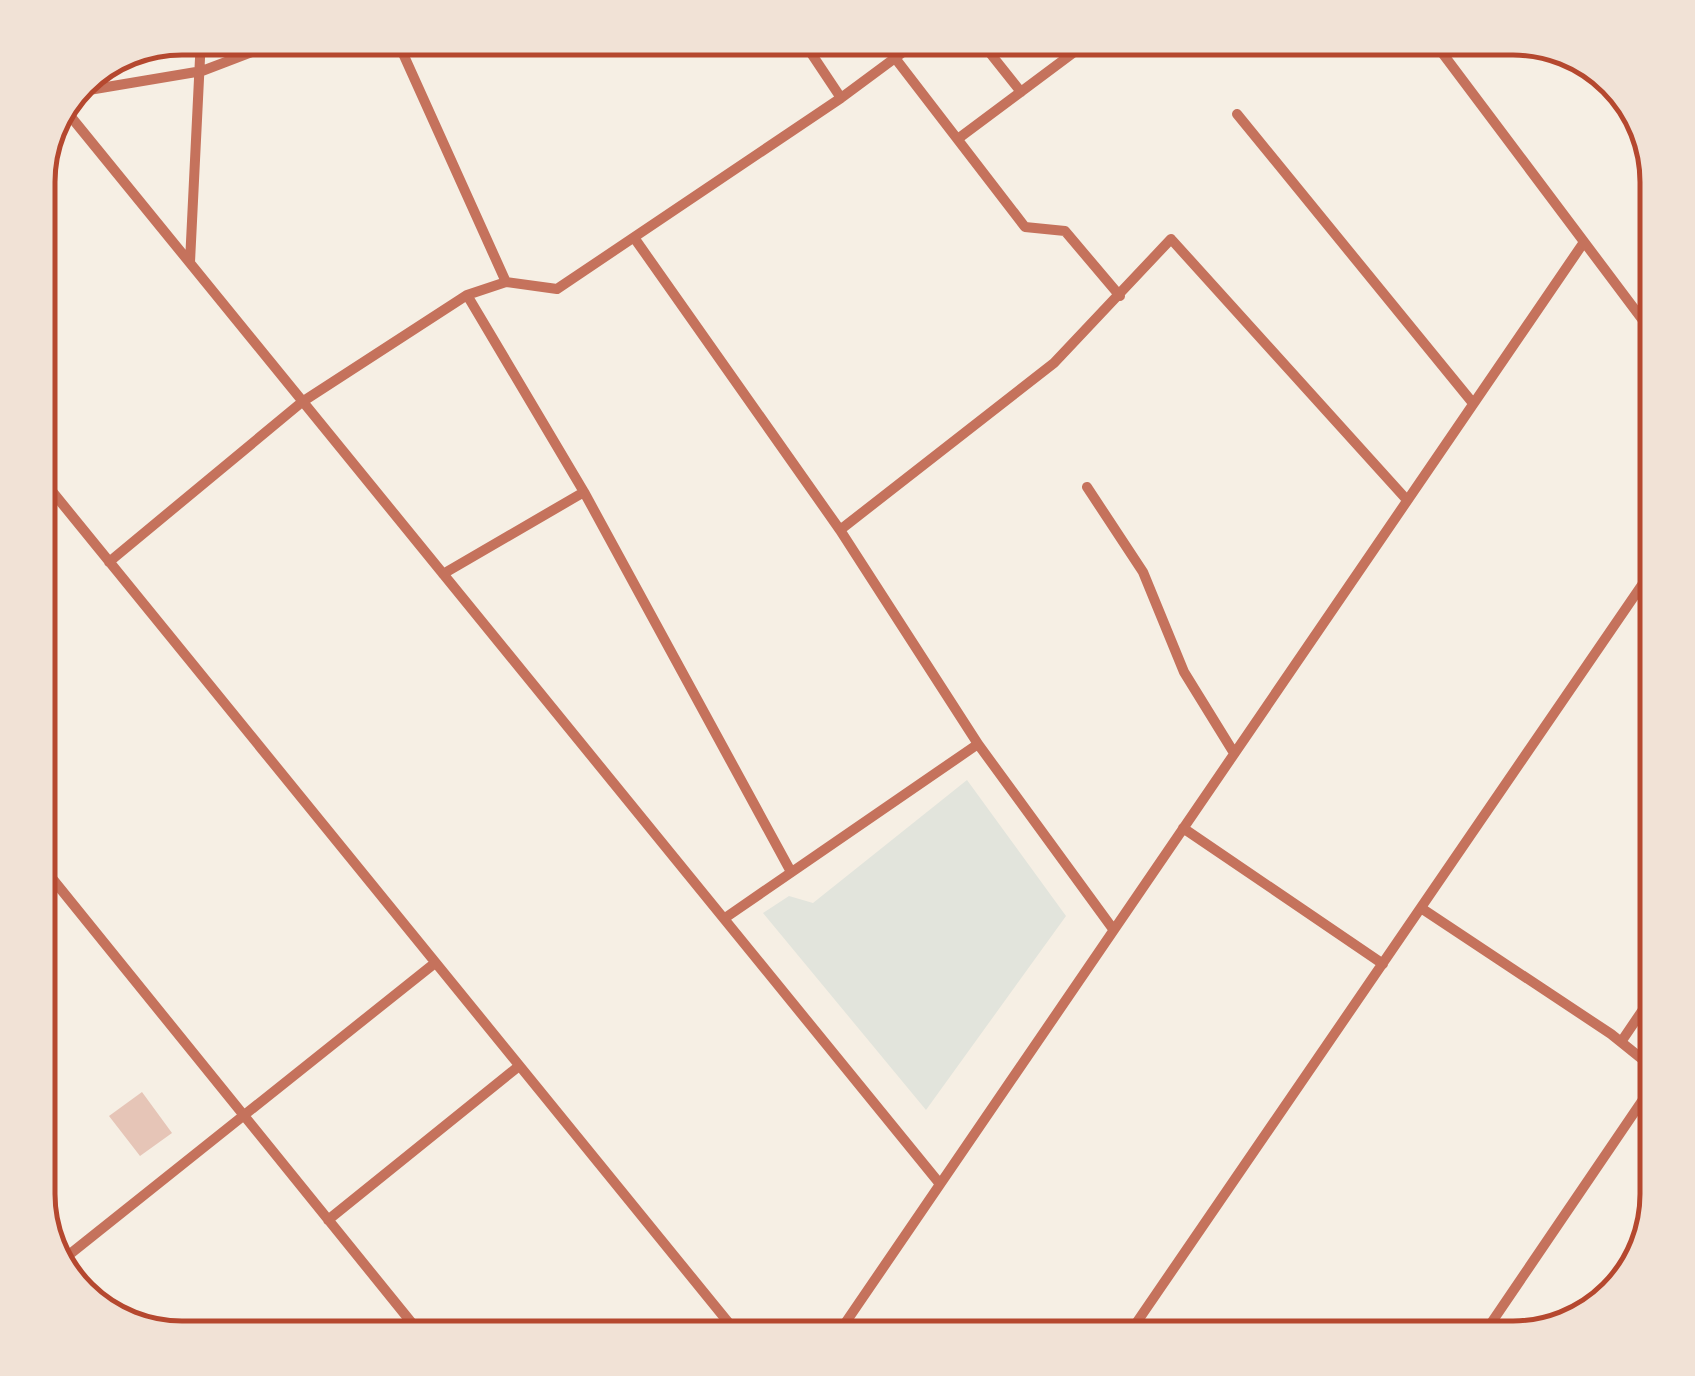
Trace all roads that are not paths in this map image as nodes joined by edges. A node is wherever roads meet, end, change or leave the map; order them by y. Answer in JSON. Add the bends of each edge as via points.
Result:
{"nodes":[{"id":1,"x":202,"y":55,"type":"edge"},
{"id":2,"x":244,"y":55,"type":"edge"},
{"id":3,"x":402,"y":55,"type":"edge"},
{"id":4,"x":812,"y":55,"type":"edge"},
{"id":5,"x":899,"y":55,"type":"edge"},
{"id":6,"x":991,"y":55,"type":"edge"},
{"id":7,"x":1070,"y":55,"type":"edge"},
{"id":8,"x":1445,"y":55,"type":"edge"},
{"id":9,"x":895,"y":58,"type":"junction"},
{"id":10,"x":202,"y":71,"type":"junction"},
{"id":11,"x":96,"y":89,"type":"edge"},
{"id":12,"x":1020,"y":92,"type":"junction"},
{"id":13,"x":840,"y":98,"type":"junction"},
{"id":14,"x":1237,"y":114,"type":"dead end"},
{"id":15,"x":72,"y":118,"type":"edge"},
{"id":16,"x":959,"y":138,"type":"junction"},
{"id":17,"x":635,"y":238,"type":"junction"},
{"id":18,"x":1584,"y":242,"type":"junction"},
{"id":19,"x":190,"y":263,"type":"junction"},
{"id":20,"x":506,"y":282,"type":"junction"},
{"id":21,"x":467,"y":296,"type":"junction"},
{"id":22,"x":1120,"y":296,"type":"junction"},
{"id":23,"x":1640,"y":315,"type":"edge"},
{"id":24,"x":302,"y":402,"type":"junction"},
{"id":25,"x":1472,"y":402,"type":"junction"},
{"id":26,"x":1086,"y":487,"type":"dead end"},
{"id":27,"x":584,"y":492,"type":"junction"},
{"id":28,"x":55,"y":495,"type":"edge"},
{"id":29,"x":1407,"y":500,"type":"junction"},
{"id":30,"x":840,"y":530,"type":"junction"},
{"id":31,"x":109,"y":562,"type":"junction"},
{"id":32,"x":443,"y":574,"type":"junction"},
{"id":33,"x":1640,"y":589,"type":"edge"},
{"id":34,"x":978,"y":744,"type":"junction"},
{"id":35,"x":1234,"y":753,"type":"junction"},
{"id":36,"x":1183,"y":828,"type":"junction"},
{"id":37,"x":790,"y":870,"type":"junction"},
{"id":38,"x":55,"y":882,"type":"edge"},
{"id":39,"x":1421,"y":908,"type":"junction"},
{"id":40,"x":726,"y":918,"type":"junction"},
{"id":41,"x":1114,"y":930,"type":"junction"},
{"id":42,"x":435,"y":963,"type":"junction"},
{"id":43,"x":1383,"y":964,"type":"junction"},
{"id":44,"x":1640,"y":1014,"type":"edge"},
{"id":45,"x":1621,"y":1042,"type":"junction"},
{"id":46,"x":1640,"y":1057,"type":"edge"},
{"id":47,"x":519,"y":1066,"type":"junction"},
{"id":48,"x":1640,"y":1105,"type":"edge"},
{"id":49,"x":244,"y":1117,"type":"junction"},
{"id":50,"x":940,"y":1184,"type":"junction"},
{"id":51,"x":328,"y":1220,"type":"junction"},
{"id":52,"x":70,"y":1253,"type":"edge"},
{"id":53,"x":410,"y":1321,"type":"edge"},
{"id":54,"x":727,"y":1321,"type":"edge"},
{"id":55,"x":846,"y":1321,"type":"edge"},
{"id":56,"x":1138,"y":1321,"type":"edge"},
{"id":57,"x":1493,"y":1321,"type":"edge"}],
"edges":[{"from":1,"to":10,"type":"street"},
{"from":2,"to":10,"type":"street"},
{"from":3,"to":20,"type":"street"},
{"from":4,"to":13,"type":"street"},
{"from":5,"to":9,"type":"street"},
{"from":6,"to":12,"type":"street"},
{"from":7,"to":12,"type":"street"},
{"from":8,"to":18,"type":"street"},
{"from":9,"to":13,"type":"street"},
{"from":9,"to":16,"type":"street"},
{"from":10,"to":11,"type":"street"},
{"from":10,"to":19,"type":"street"},
{"from":12,"to":16,"type":"street"},
{"from":13,"to":17,"type":"street"},
{"from":14,"to":25,"type":"street"},
{"from":15,"to":19,"type":"street"},
{"from":16,"to":22,"type":"street","via":[[1025,227],[1065,231]]},
{"from":17,"to":20,"type":"street","via":[[557,289]]},
{"from":17,"to":30,"type":"street"},
{"from":18,"to":23,"type":"street"},
{"from":18,"to":25,"type":"street"},
{"from":19,"to":24,"type":"street"},
{"from":20,"to":21,"type":"street"},
{"from":21,"to":24,"type":"street"},
{"from":21,"to":27,"type":"street"},
{"from":22,"to":29,"type":"street","via":[[1171,239]]},
{"from":22,"to":30,"type":"street","via":[[1054,363]]},
{"from":24,"to":31,"type":"street"},
{"from":24,"to":32,"type":"street"},
{"from":25,"to":29,"type":"street"},
{"from":26,"to":35,"type":"street","via":[[1143,572],[1184,672]]},
{"from":27,"to":32,"type":"street"},
{"from":27,"to":37,"type":"street"},
{"from":28,"to":31,"type":"street"},
{"from":29,"to":35,"type":"street"},
{"from":30,"to":34,"type":"street"},
{"from":31,"to":42,"type":"street"},
{"from":32,"to":40,"type":"street"},
{"from":33,"to":39,"type":"street"},
{"from":34,"to":37,"type":"street"},
{"from":34,"to":41,"type":"street"},
{"from":35,"to":36,"type":"street"},
{"from":36,"to":41,"type":"street"},
{"from":36,"to":43,"type":"street"},
{"from":37,"to":40,"type":"street"},
{"from":38,"to":49,"type":"street"},
{"from":39,"to":43,"type":"street"},
{"from":39,"to":45,"type":"street"},
{"from":40,"to":50,"type":"street"},
{"from":41,"to":50,"type":"street"},
{"from":42,"to":47,"type":"street"},
{"from":42,"to":49,"type":"street"},
{"from":43,"to":56,"type":"street"},
{"from":44,"to":45,"type":"street"},
{"from":45,"to":46,"type":"street"},
{"from":47,"to":51,"type":"street"},
{"from":47,"to":54,"type":"street"},
{"from":48,"to":57,"type":"street"},
{"from":49,"to":51,"type":"street"},
{"from":49,"to":52,"type":"street"},
{"from":50,"to":55,"type":"street"},
{"from":51,"to":53,"type":"street"}]}
